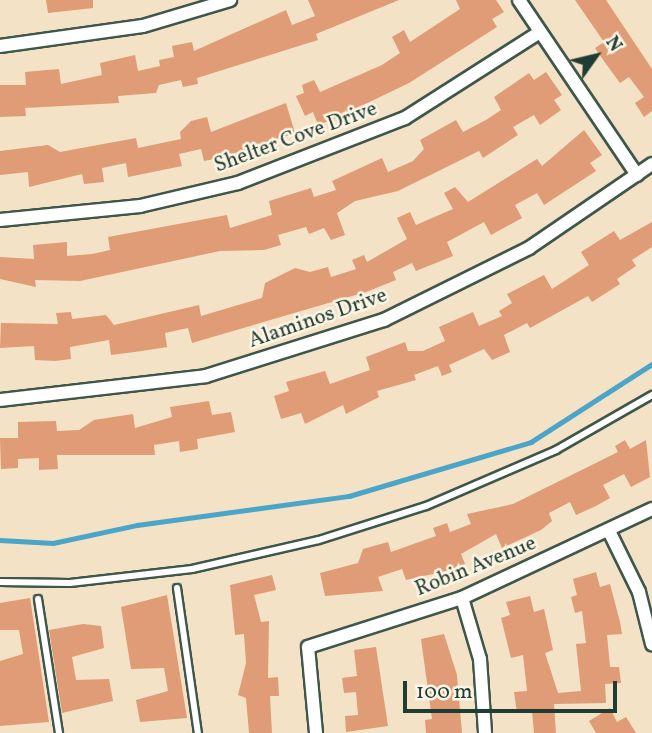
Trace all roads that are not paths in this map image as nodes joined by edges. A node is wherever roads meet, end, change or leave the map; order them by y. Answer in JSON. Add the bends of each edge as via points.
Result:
{"nodes":[{"id":1,"x":230,"y":0,"type":"edge"},
{"id":2,"x":519,"y":0,"type":"edge"},
{"id":3,"x":540,"y":32,"type":"junction"},
{"id":4,"x":0,"y":46,"type":"edge"},
{"id":5,"x":652,"y":164,"type":"edge"},
{"id":6,"x":637,"y":175,"type":"junction"},
{"id":7,"x":0,"y":220,"type":"edge"},
{"id":8,"x":652,"y":395,"type":"edge"},
{"id":9,"x":0,"y":400,"type":"edge"},
{"id":10,"x":652,"y":509,"type":"edge"},
{"id":11,"x":609,"y":531,"type":"junction"},
{"id":12,"x":0,"y":582,"type":"edge"},
{"id":13,"x":177,"y":588,"type":"dead end"},
{"id":14,"x":461,"y":598,"type":"junction"},
{"id":15,"x":38,"y":599,"type":"dead end"},
{"id":16,"x":652,"y":645,"type":"edge"},
{"id":17,"x":59,"y":733,"type":"edge"},
{"id":18,"x":198,"y":733,"type":"edge"},
{"id":19,"x":316,"y":733,"type":"edge"},
{"id":20,"x":485,"y":733,"type":"edge"}],
"edges":[{"from":1,"to":4,"type":"street","via":[[143,26]]},
{"from":2,"to":3,"type":"street"},
{"from":3,"to":6,"type":"street"},
{"from":3,"to":7,"type":"street","name":"Shelter Cove Drive","via":[[405,118],[238,183],[140,206]]},
{"from":5,"to":6,"type":"street","name":"Alaminos Drive"},
{"from":6,"to":9,"type":"street","name":"Alaminos Drive","via":[[528,248],[384,320],[206,376]]},
{"from":8,"to":12,"type":"lane","via":[[556,450],[426,506],[319,540],[192,569],[70,583]]},
{"from":10,"to":11,"type":"street","name":"Robin Avenue"},
{"from":11,"to":14,"type":"street","name":"Robin Avenue"},
{"from":11,"to":16,"type":"street","via":[[639,592]]},
{"from":13,"to":18,"type":"lane"},
{"from":14,"to":19,"type":"street","name":"Robin Avenue","via":[[308,647]]},
{"from":14,"to":20,"type":"street","via":[[480,659]]},
{"from":15,"to":17,"type":"lane"}]}
